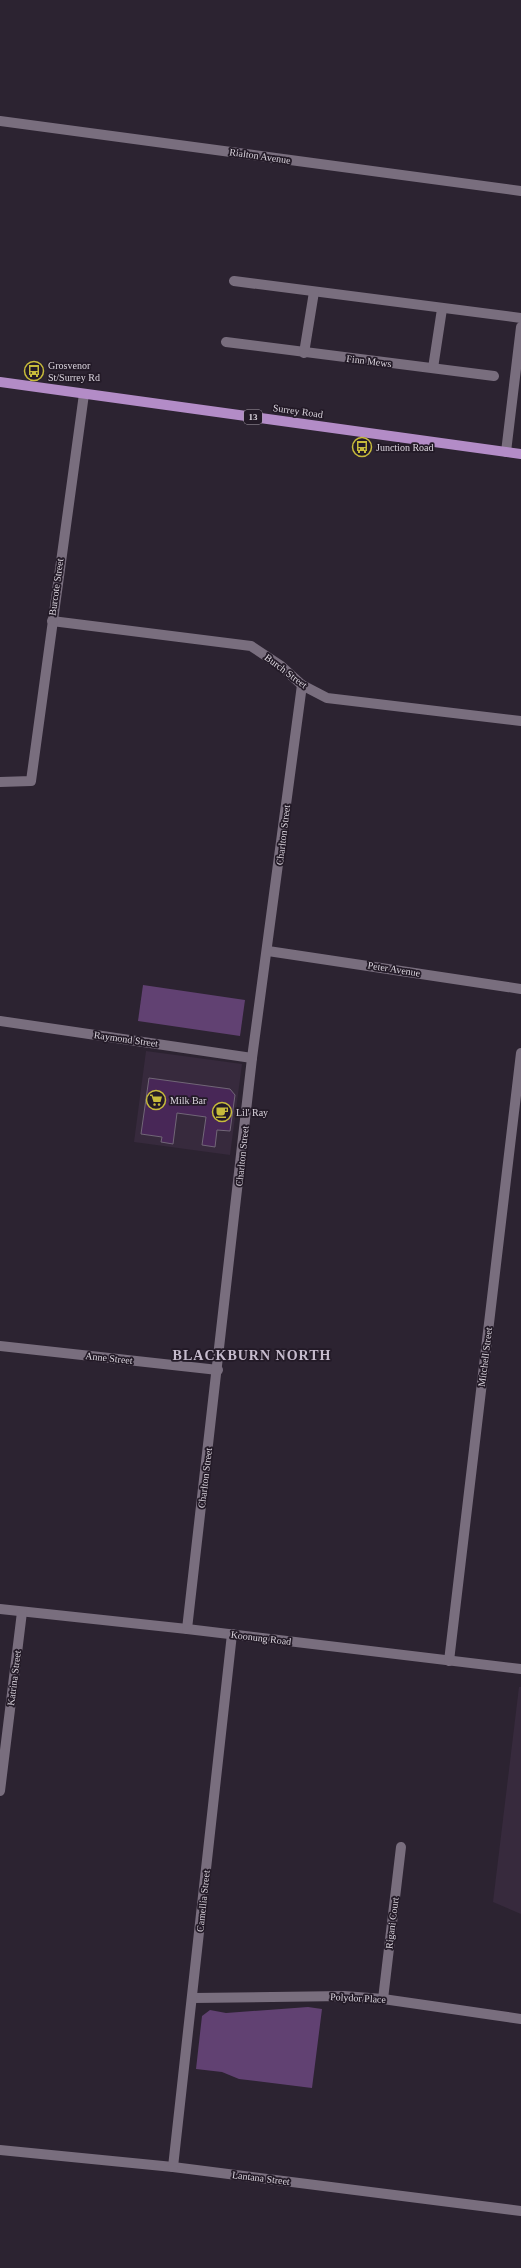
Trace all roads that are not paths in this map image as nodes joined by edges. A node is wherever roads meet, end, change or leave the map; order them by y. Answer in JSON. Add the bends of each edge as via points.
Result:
{"nodes":[{"id":1,"x":0,"y":121,"type":"edge"},
{"id":2,"x":521,"y":191,"type":"edge"},
{"id":3,"x":234,"y":281,"type":"dead end"},
{"id":4,"x":314,"y":292,"type":"junction"},
{"id":5,"x":442,"y":309,"type":"junction"},
{"id":6,"x":521,"y":318,"type":"edge"},
{"id":7,"x":521,"y":327,"type":"edge"},
{"id":8,"x":226,"y":342,"type":"dead end"},
{"id":9,"x":304,"y":353,"type":"junction"},
{"id":10,"x":433,"y":368,"type":"junction"},
{"id":11,"x":494,"y":376,"type":"dead end"},
{"id":12,"x":0,"y":382,"type":"edge"},
{"id":13,"x":84,"y":394,"type":"junction"},
{"id":14,"x":506,"y":452,"type":"junction"},
{"id":15,"x":521,"y":454,"type":"edge"},
{"id":16,"x":52,"y":621,"type":"junction"},
{"id":17,"x":302,"y":685,"type":"junction"},
{"id":18,"x":521,"y":721,"type":"edge"},
{"id":19,"x":0,"y":782,"type":"edge"},
{"id":20,"x":268,"y":951,"type":"junction"},
{"id":21,"x":521,"y":988,"type":"edge"},
{"id":22,"x":0,"y":1021,"type":"edge"},
{"id":23,"x":521,"y":1053,"type":"edge"},
{"id":24,"x":252,"y":1058,"type":"junction"},
{"id":25,"x":0,"y":1346,"type":"edge"},
{"id":26,"x":218,"y":1370,"type":"junction"},
{"id":27,"x":0,"y":1609,"type":"edge"},
{"id":28,"x":22,"y":1612,"type":"junction"},
{"id":29,"x":187,"y":1629,"type":"junction"},
{"id":30,"x":232,"y":1634,"type":"junction"},
{"id":31,"x":449,"y":1661,"type":"junction"},
{"id":32,"x":521,"y":1669,"type":"edge"},
{"id":33,"x":0,"y":1791,"type":"edge"},
{"id":34,"x":401,"y":1847,"type":"dead end"},
{"id":35,"x":193,"y":1998,"type":"junction"},
{"id":36,"x":383,"y":1999,"type":"junction"},
{"id":37,"x":521,"y":2019,"type":"edge"},
{"id":38,"x":0,"y":2150,"type":"edge"},
{"id":39,"x":173,"y":2167,"type":"junction"},
{"id":40,"x":521,"y":2211,"type":"edge"}],
"edges":[{"from":1,"to":2,"type":"street","name":"Rialton Avenue"},
{"from":3,"to":4,"type":"street"},
{"from":4,"to":5,"type":"street"},
{"from":4,"to":9,"type":"street"},
{"from":5,"to":6,"type":"street"},
{"from":5,"to":10,"type":"street"},
{"from":7,"to":14,"type":"street"},
{"from":8,"to":9,"type":"street","name":"Finn Mews"},
{"from":9,"to":10,"type":"street","name":"Finn Mews"},
{"from":10,"to":11,"type":"street","name":"Finn Mews"},
{"from":12,"to":13,"type":"main road","name":"Surrey Road","number":"13"},
{"from":13,"to":14,"type":"main road","name":"Surrey Road","number":"13"},
{"from":13,"to":16,"type":"street","name":"Burcote Street"},
{"from":14,"to":15,"type":"main road","name":"Surrey Road","number":"13"},
{"from":16,"to":17,"type":"street","name":"Burch Street","via":[[251,646],[281,666]]},
{"from":16,"to":19,"type":"street","name":"Burcote Street","via":[[31,781]]},
{"from":17,"to":18,"type":"street","name":"Burch Street","via":[[327,698]]},
{"from":17,"to":20,"type":"street","name":"Charlton Street"},
{"from":20,"to":21,"type":"street","name":"Peter Avenue"},
{"from":20,"to":24,"type":"street","name":"Charlton Street"},
{"from":22,"to":24,"type":"street","name":"Raymond Street"},
{"from":23,"to":31,"type":"street","name":"Mitchell Street"},
{"from":24,"to":26,"type":"street","name":"Charlton Street"},
{"from":25,"to":26,"type":"street","name":"Anne Street"},
{"from":26,"to":29,"type":"street","name":"Charlton Street"},
{"from":27,"to":28,"type":"street","name":"Koonung Road"},
{"from":28,"to":29,"type":"street","name":"Koonung Road"},
{"from":28,"to":33,"type":"street","name":"Katrina Street"},
{"from":29,"to":30,"type":"street","name":"Koonung Road"},
{"from":30,"to":31,"type":"street","name":"Koonung Road"},
{"from":30,"to":35,"type":"street","name":"Camellia Street"},
{"from":31,"to":32,"type":"street","name":"Koonung Road"},
{"from":34,"to":36,"type":"street","name":"Rigani Court"},
{"from":35,"to":36,"type":"street","name":"Polydor Place","via":[[344,1996]]},
{"from":35,"to":39,"type":"street","name":"Camellia Street"},
{"from":36,"to":37,"type":"street","name":"Polydor Place"},
{"from":38,"to":39,"type":"street","name":"Lantana Street"},
{"from":39,"to":40,"type":"street","name":"Lantana Street"}]}
